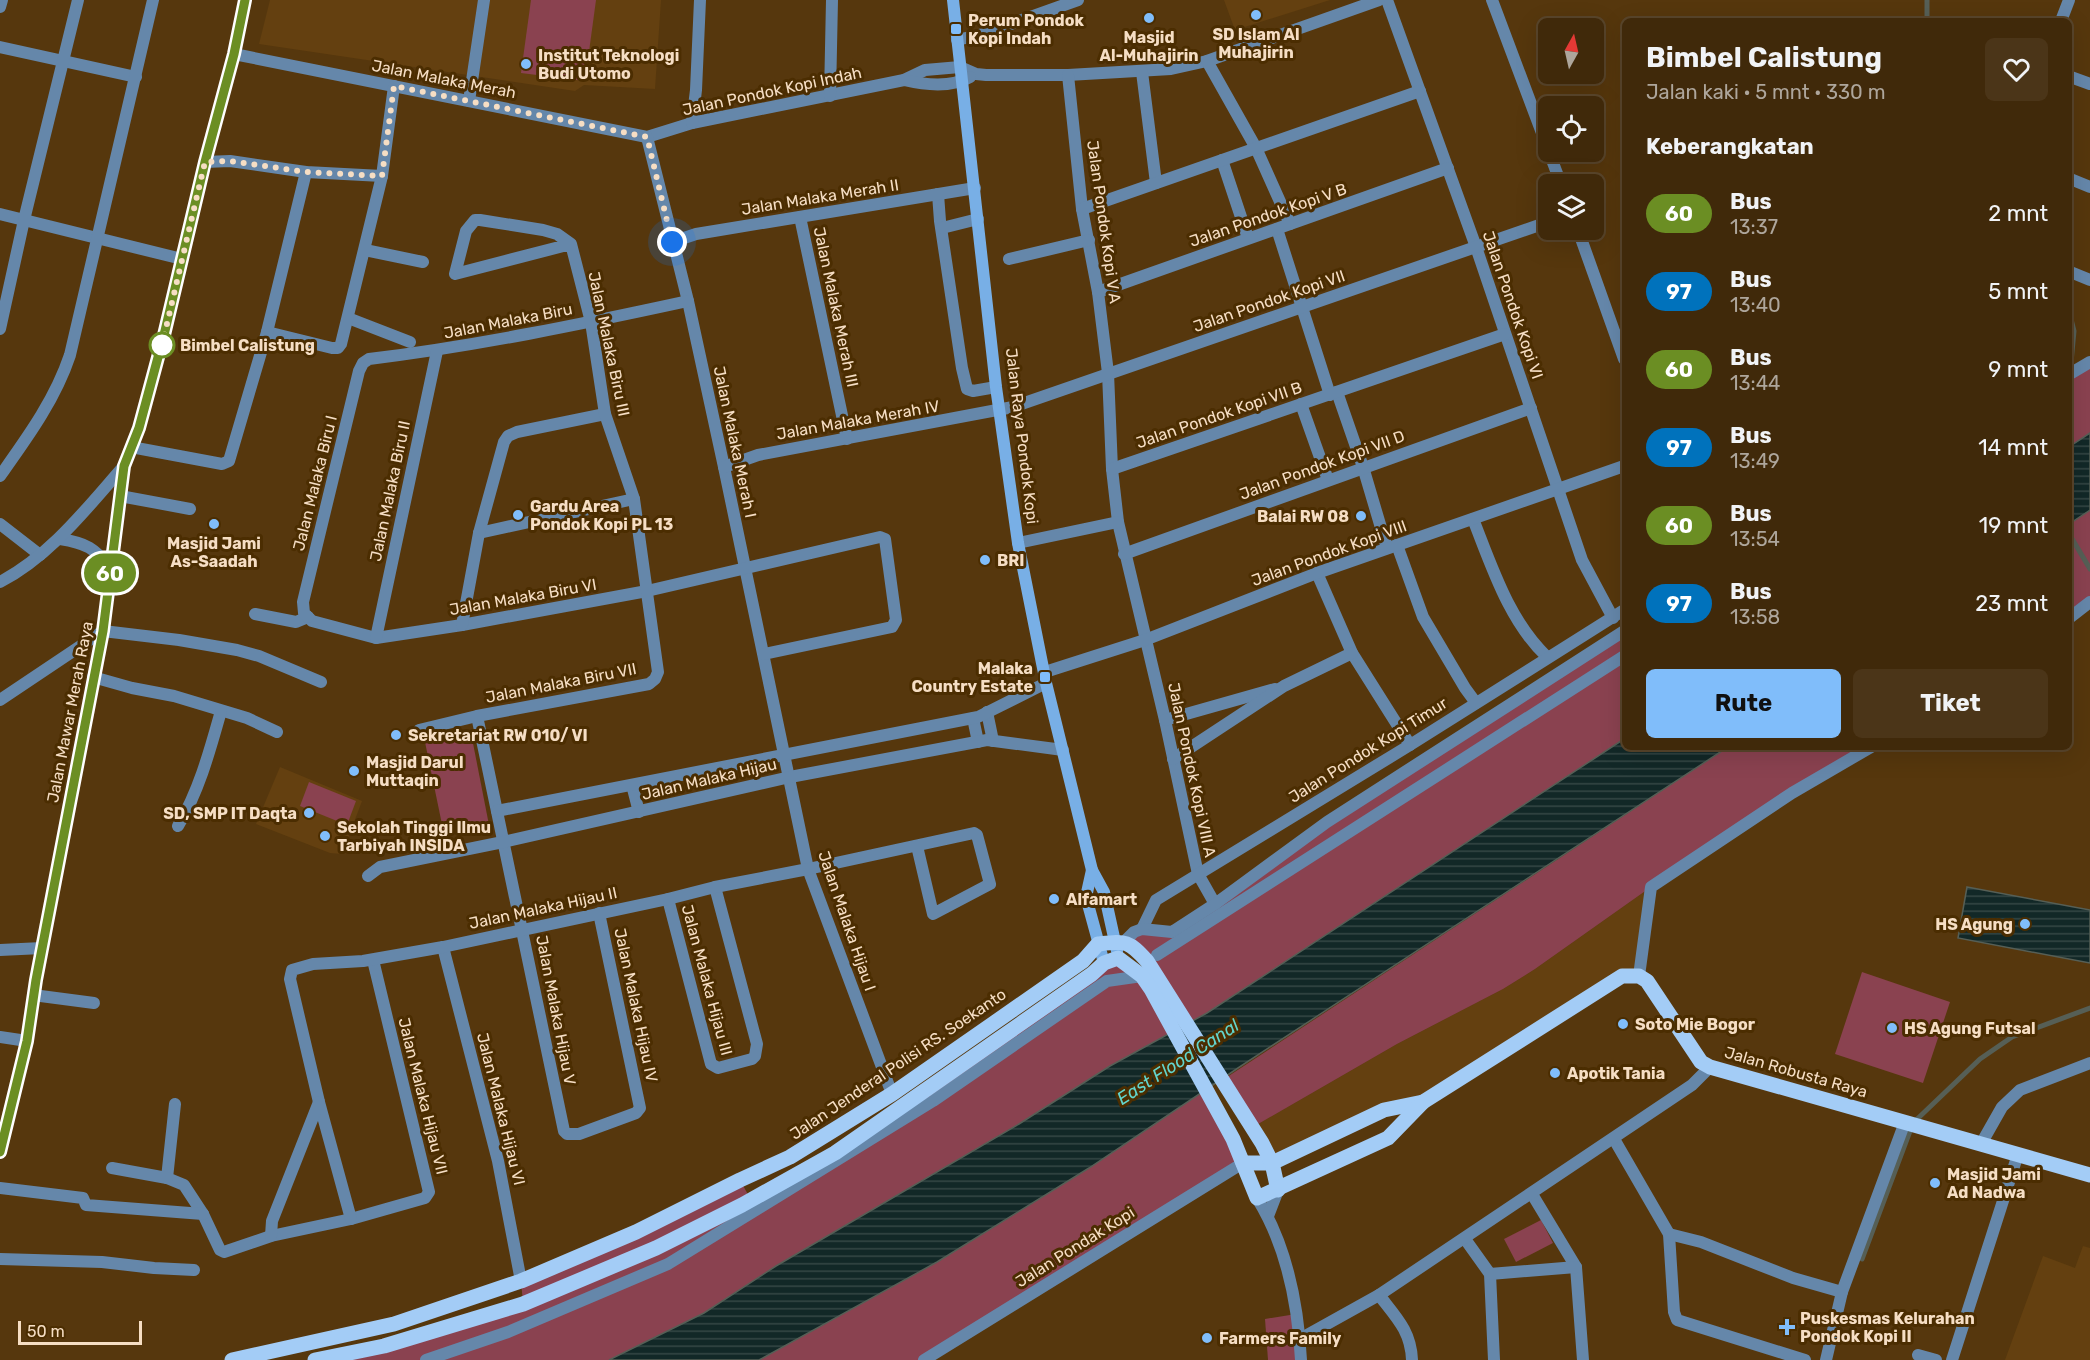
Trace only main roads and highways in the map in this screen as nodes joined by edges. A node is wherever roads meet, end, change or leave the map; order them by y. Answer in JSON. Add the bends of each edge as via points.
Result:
{"nodes":[{"id":1,"x":953,"y":0,"type":"edge"},
{"id":2,"x":1092,"y":870,"type":"junction"},
{"id":3,"x":1120,"y":942,"type":"junction"},
{"id":4,"x":1098,"y":944,"type":"junction"},
{"id":5,"x":1111,"y":960,"type":"junction"},
{"id":6,"x":1156,"y":985,"type":"junction"},
{"id":7,"x":1423,"y":1102,"type":"junction"},
{"id":8,"x":1243,"y":1163,"type":"junction"},
{"id":9,"x":1272,"y":1163,"type":"junction"},
{"id":10,"x":2090,"y":1175,"type":"edge"},
{"id":11,"x":740,"y":1180,"type":"junction"},
{"id":12,"x":1278,"y":1190,"type":"junction"},
{"id":13,"x":750,"y":1200,"type":"junction"},
{"id":14,"x":520,"y":1281,"type":"junction"},
{"id":15,"x":523,"y":1304,"type":"junction"},
{"id":16,"x":232,"y":1360,"type":"edge"},
{"id":17,"x":315,"y":1360,"type":"edge"}],
"edges":[{"from":1,"to":2,"type":"main road","name":"Jalan Raya Pondok Kopi","via":[[996,387],[1018,543]]},
{"from":2,"to":3,"type":"main road","via":[[1104,892]]},
{"from":2,"to":4,"type":"main road","via":[[1086,897]]},
{"from":3,"to":4,"type":"main road"},
{"from":3,"to":5,"type":"main road"},
{"from":3,"to":6,"type":"main road","via":[[1135,948]]},
{"from":4,"to":5,"type":"main road"},
{"from":4,"to":11,"type":"main road","name":"Jalan Jenderal Polisi RS. Soekanto","via":[[1083,961],[892,1094],[790,1157]]},
{"from":5,"to":6,"type":"main road"},
{"from":5,"to":13,"type":"main road","via":[[835,1153]]},
{"from":6,"to":8,"type":"main road"},
{"from":6,"to":9,"type":"main road","via":[[1253,1127]]},
{"from":7,"to":9,"type":"main road","via":[[1384,1110]]},
{"from":7,"to":10,"type":"main road","name":"Jalan Robusta Raya","via":[[1622,976],[1639,976],[1647,981],[1701,1062],[1710,1067]]},
{"from":7,"to":12,"type":"main road","via":[[1388,1138]]},
{"from":8,"to":9,"type":"main road"},
{"from":8,"to":12,"type":"main road","via":[[1257,1198]]},
{"from":9,"to":12,"type":"main road"},
{"from":11,"to":13,"type":"main road"},
{"from":11,"to":14,"type":"main road","name":"Jalan Jenderal Polisi RS. Soekanto","via":[[636,1233]]},
{"from":13,"to":15,"type":"main road","via":[[656,1248]]},
{"from":14,"to":15,"type":"main road"},
{"from":14,"to":16,"type":"main road","name":"Jalan Jenderal Polisi RS. Soekanto","via":[[394,1324]]},
{"from":15,"to":17,"type":"main road","via":[[384,1346]]}]}
